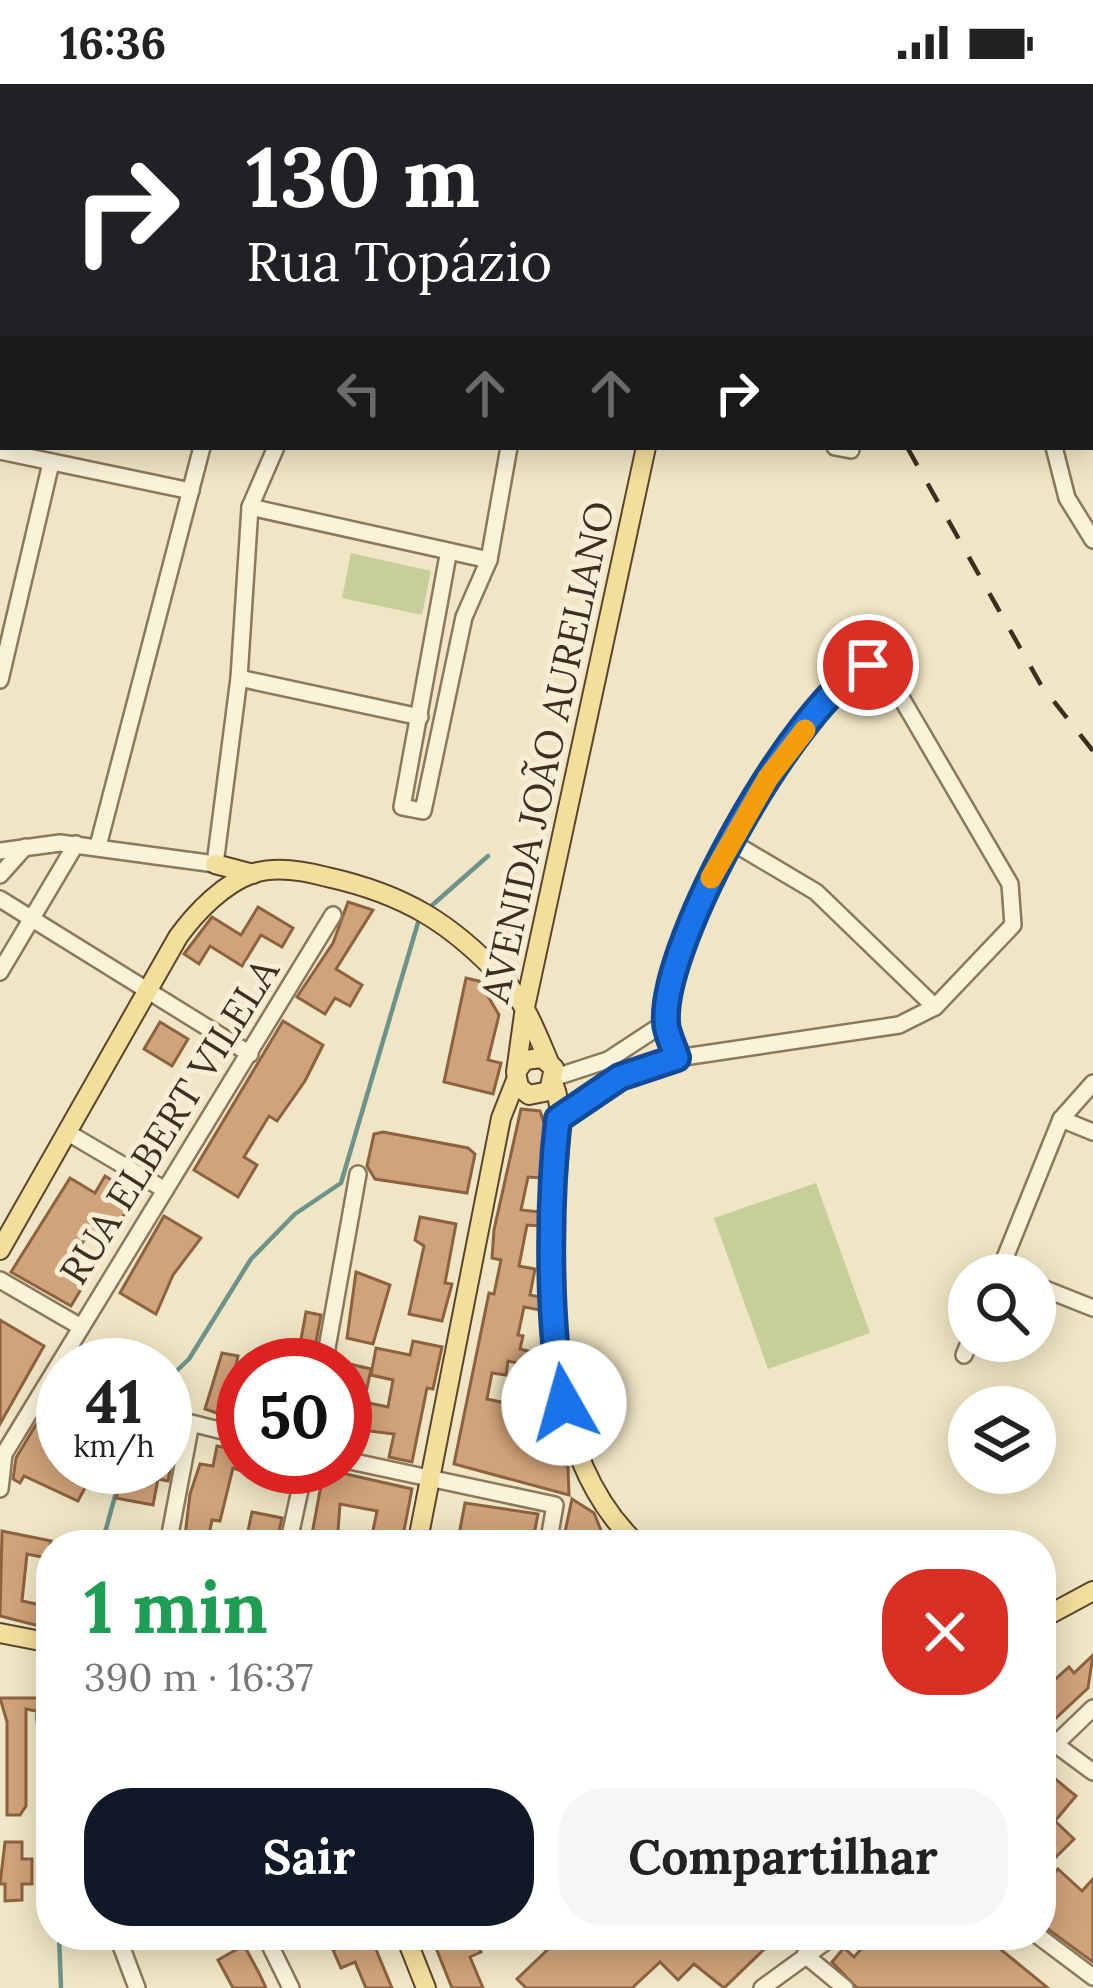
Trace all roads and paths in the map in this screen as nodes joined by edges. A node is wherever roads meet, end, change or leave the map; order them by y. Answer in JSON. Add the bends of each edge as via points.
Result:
{"nodes":[{"id":1,"x":201,"y":450,"type":"edge"},
{"id":2,"x":275,"y":450,"type":"edge"},
{"id":3,"x":508,"y":450,"type":"edge"},
{"id":4,"x":645,"y":450,"type":"edge"},
{"id":5,"x":1055,"y":450,"type":"edge"},
{"id":6,"x":0,"y":452,"type":"edge"},
{"id":7,"x":51,"y":463,"type":"junction"},
{"id":8,"x":191,"y":491,"type":"junction"},
{"id":9,"x":250,"y":507,"type":"junction"},
{"id":10,"x":1093,"y":540,"type":"edge"},
{"id":11,"x":448,"y":555,"type":"junction"},
{"id":12,"x":489,"y":560,"type":"junction"},
{"id":13,"x":9,"y":593,"type":"edge"},
{"id":14,"x":239,"y":678,"type":"junction"},
{"id":15,"x":0,"y":680,"type":"edge"},
{"id":16,"x":419,"y":717,"type":"junction"},
{"id":17,"x":730,"y":841,"type":"junction"},
{"id":18,"x":76,"y":844,"type":"junction"},
{"id":19,"x":98,"y":846,"type":"junction"},
{"id":20,"x":26,"y":847,"type":"junction"},
{"id":21,"x":0,"y":851,"type":"edge"},
{"id":22,"x":215,"y":865,"type":"junction"},
{"id":23,"x":253,"y":874,"type":"junction"},
{"id":24,"x":0,"y":875,"type":"edge"},
{"id":25,"x":0,"y":899,"type":"edge"},
{"id":26,"x":333,"y":915,"type":"dead end"},
{"id":27,"x":31,"y":919,"type":"junction"},
{"id":28,"x":0,"y":972,"type":"edge"},
{"id":29,"x":147,"y":993,"type":"junction"},
{"id":30,"x":525,"y":1007,"type":"junction"},
{"id":31,"x":934,"y":1007,"type":"junction"},
{"id":32,"x":666,"y":1022,"type":"junction"},
{"id":33,"x":250,"y":1054,"type":"junction"},
{"id":34,"x":677,"y":1058,"type":"junction"},
{"id":35,"x":608,"y":1060,"type":"junction"},
{"id":36,"x":620,"y":1077,"type":"junction"},
{"id":37,"x":537,"y":1081,"type":"junction"},
{"id":38,"x":1093,"y":1084,"type":"edge"},
{"id":39,"x":1072,"y":1104,"type":"junction"},
{"id":40,"x":1093,"y":1112,"type":"edge"},
{"id":41,"x":1061,"y":1119,"type":"junction"},
{"id":42,"x":556,"y":1124,"type":"junction"},
{"id":43,"x":1093,"y":1132,"type":"edge"},
{"id":44,"x":70,"y":1134,"type":"junction"},
{"id":45,"x":358,"y":1174,"type":"dead end"},
{"id":46,"x":165,"y":1190,"type":"junction"},
{"id":47,"x":0,"y":1250,"type":"edge"},
{"id":48,"x":1010,"y":1254,"type":"edge"},
{"id":49,"x":0,"y":1280,"type":"edge"},
{"id":50,"x":1056,"y":1294,"type":"edge"},
{"id":51,"x":1093,"y":1308,"type":"edge"},
{"id":52,"x":81,"y":1327,"type":"junction"},
{"id":53,"x":329,"y":1338,"type":"edge"},
{"id":54,"x":216,"y":1430,"type":"edge"},
{"id":55,"x":2,"y":1454,"type":"edge"},
{"id":56,"x":372,"y":1466,"type":"edge"},
{"id":57,"x":430,"y":1478,"type":"junction"},
{"id":58,"x":0,"y":1489,"type":"edge"},
{"id":59,"x":298,"y":1494,"type":"edge"},
{"id":60,"x":171,"y":1530,"type":"edge"},
{"id":61,"x":291,"y":1530,"type":"edge"},
{"id":62,"x":420,"y":1530,"type":"edge"},
{"id":63,"x":551,"y":1530,"type":"edge"},
{"id":64,"x":626,"y":1530,"type":"edge"},
{"id":65,"x":1093,"y":1591,"type":"edge"},
{"id":66,"x":1056,"y":1611,"type":"edge"},
{"id":67,"x":0,"y":1634,"type":"edge"},
{"id":68,"x":36,"y":1640,"type":"edge"},
{"id":69,"x":1093,"y":1708,"type":"edge"},
{"id":70,"x":1056,"y":1743,"type":"edge"},
{"id":71,"x":1056,"y":1745,"type":"edge"},
{"id":72,"x":1093,"y":1772,"type":"edge"},
{"id":73,"x":1056,"y":1949,"type":"edge"},
{"id":74,"x":123,"y":1950,"type":"edge"},
{"id":75,"x":272,"y":1950,"type":"edge"},
{"id":76,"x":411,"y":1950,"type":"edge"},
{"id":77,"x":812,"y":1950,"type":"edge"},
{"id":78,"x":805,"y":1955,"type":"junction"},
{"id":79,"x":1093,"y":1977,"type":"edge"},
{"id":80,"x":137,"y":1988,"type":"edge"},
{"id":81,"x":291,"y":1988,"type":"edge"},
{"id":82,"x":426,"y":1988,"type":"edge"},
{"id":83,"x":762,"y":1988,"type":"edge"},
{"id":84,"x":845,"y":1988,"type":"edge"}],
"edges":[{"from":1,"to":8,"type":"street"},
{"from":2,"to":9,"type":"street"},
{"from":3,"to":12,"type":"street"},
{"from":4,"to":30,"type":"main road","name":"AVENIDA JOÃO AURELIANO"},
{"from":5,"to":10,"type":"street","via":[[1067,498]]},
{"from":6,"to":7,"type":"street"},
{"from":7,"to":8,"type":"street"},
{"from":7,"to":13,"type":"street"},
{"from":8,"to":19,"type":"street"},
{"from":9,"to":11,"type":"street"},
{"from":9,"to":14,"type":"street"},
{"from":11,"to":12,"type":"street"},
{"from":11,"to":16,"type":"street"},
{"from":12,"to":16,"type":"street","via":[[464,617],[423,811],[402,807]]},
{"from":13,"to":15,"type":"street"},
{"from":14,"to":16,"type":"street"},
{"from":14,"to":22,"type":"street"},
{"from":17,"to":31,"type":"street","via":[[817,892]]},
{"from":17,"to":31,"type":"street","via":[[848,675],[868,665],[885,670],[1010,884],[1013,925]]},
{"from":17,"to":32,"type":"street","via":[[706,887]]},
{"from":18,"to":19,"type":"street"},
{"from":18,"to":20,"type":"street"},
{"from":18,"to":27,"type":"street"},
{"from":19,"to":22,"type":"street"},
{"from":20,"to":21,"type":"street"},
{"from":20,"to":24,"type":"street"},
{"from":22,"to":23,"type":"main road"},
{"from":23,"to":29,"type":"main road","via":[[195,914]]},
{"from":23,"to":30,"type":"main road","via":[[302,871],[385,890],[444,923]]},
{"from":25,"to":27,"type":"street"},
{"from":26,"to":33,"type":"street","name":"RUA ELBERT VILELA"},
{"from":27,"to":28,"type":"street"},
{"from":27,"to":29,"type":"street"},
{"from":29,"to":33,"type":"street"},
{"from":29,"to":44,"type":"main road"},
{"from":30,"to":37,"type":"main road","name":"AVENIDA JOÃO AURELIANO"},
{"from":30,"to":37,"type":"main road"},
{"from":31,"to":34,"type":"street","via":[[899,1025]]},
{"from":32,"to":34,"type":"street"},
{"from":32,"to":35,"type":"street"},
{"from":33,"to":46,"type":"street","name":"RUA ELBERT VILELA"},
{"from":34,"to":36,"type":"street"},
{"from":35,"to":36,"type":"street"},
{"from":35,"to":37,"type":"street"},
{"from":36,"to":42,"type":"street"},
{"from":37,"to":42,"type":"main road"},
{"from":37,"to":57,"type":"main road","via":[[501,1118]]},
{"from":38,"to":39,"type":"street"},
{"from":39,"to":40,"type":"street"},
{"from":39,"to":41,"type":"street"},
{"from":41,"to":43,"type":"street"},
{"from":41,"to":48,"type":"street"},
{"from":42,"to":64,"type":"main road","via":[[557,1372],[593,1487]]},
{"from":44,"to":46,"type":"street"},
{"from":44,"to":47,"type":"main road"},
{"from":45,"to":53,"type":"street"},
{"from":46,"to":52,"type":"street","name":"RUA ELBERT VILELA"},
{"from":49,"to":52,"type":"street"},
{"from":50,"to":51,"type":"street"},
{"from":52,"to":55,"type":"street","name":"RUA ELBERT VILELA"},
{"from":54,"to":60,"type":"street","via":[[191,1424]]},
{"from":55,"to":58,"type":"street","name":"RUA ELBERT VILELA"},
{"from":56,"to":57,"type":"street"},
{"from":57,"to":62,"type":"main road"},
{"from":57,"to":63,"type":"street","via":[[555,1505]]},
{"from":59,"to":61,"type":"street"},
{"from":65,"to":66,"type":"main road"},
{"from":67,"to":68,"type":"main road"},
{"from":69,"to":70,"type":"street"},
{"from":71,"to":72,"type":"street"},
{"from":73,"to":79,"type":"street"},
{"from":74,"to":80,"type":"street"},
{"from":75,"to":81,"type":"street"},
{"from":76,"to":82,"type":"main road"},
{"from":77,"to":78,"type":"street"},
{"from":78,"to":83,"type":"street"},
{"from":78,"to":84,"type":"street"}]}
